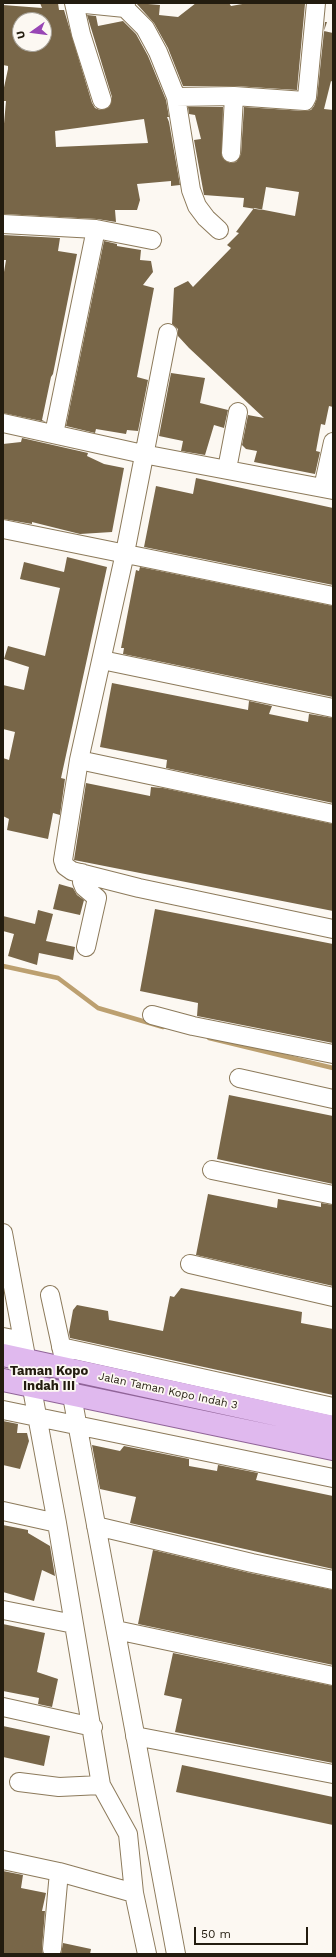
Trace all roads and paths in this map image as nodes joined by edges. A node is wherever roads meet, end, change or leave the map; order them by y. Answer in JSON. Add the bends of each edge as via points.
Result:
{"nodes":[{"id":1,"x":74,"y":3,"type":"edge"},
{"id":2,"x":316,"y":3,"type":"edge"},
{"id":3,"x":126,"y":6,"type":"edge"},
{"id":4,"x":176,"y":96,"type":"junction"},
{"id":5,"x":234,"y":96,"type":"junction"},
{"id":6,"x":102,"y":100,"type":"dead end"},
{"id":7,"x":232,"y":153,"type":"dead end"},
{"id":8,"x":4,"y":228,"type":"edge"},
{"id":9,"x":96,"y":229,"type":"junction"},
{"id":10,"x":219,"y":230,"type":"dead end"},
{"id":11,"x":152,"y":240,"type":"dead end"},
{"id":12,"x":168,"y":332,"type":"dead end"},
{"id":13,"x":238,"y":412,"type":"dead end"},
{"id":14,"x":3,"y":423,"type":"edge"},
{"id":15,"x":54,"y":434,"type":"junction"},
{"id":16,"x":333,"y":442,"type":"edge"},
{"id":17,"x":143,"y":454,"type":"junction"},
{"id":18,"x":227,"y":469,"type":"junction"},
{"id":19,"x":328,"y":489,"type":"edge"},
{"id":20,"x":3,"y":529,"type":"edge"},
{"id":21,"x":125,"y":553,"type":"junction"},
{"id":22,"x":333,"y":596,"type":"edge"},
{"id":23,"x":102,"y":660,"type":"junction"},
{"id":24,"x":333,"y":708,"type":"edge"},
{"id":25,"x":80,"y":760,"type":"junction"},
{"id":26,"x":333,"y":814,"type":"edge"},
{"id":27,"x":82,"y":874,"type":"junction"},
{"id":28,"x":333,"y":929,"type":"edge"},
{"id":29,"x":86,"y":947,"type":"dead end"},
{"id":30,"x":152,"y":1015,"type":"dead end"},
{"id":31,"x":333,"y":1054,"type":"edge"},
{"id":32,"x":239,"y":1078,"type":"dead end"},
{"id":33,"x":333,"y":1099,"type":"edge"},
{"id":34,"x":212,"y":1170,"type":"dead end"},
{"id":35,"x":333,"y":1195,"type":"edge"},
{"id":36,"x":3,"y":1233,"type":"edge"},
{"id":37,"x":190,"y":1264,"type":"dead end"},
{"id":38,"x":50,"y":1295,"type":"dead end"},
{"id":39,"x":333,"y":1297,"type":"edge"},
{"id":40,"x":3,"y":1337,"type":"edge"},
{"id":41,"x":24,"y":1350,"type":"junction"},
{"id":42,"x":3,"y":1355,"type":"edge"},
{"id":43,"x":63,"y":1358,"type":"junction"},
{"id":44,"x":3,"y":1380,"type":"edge"},
{"id":45,"x":32,"y":1387,"type":"junction"},
{"id":46,"x":72,"y":1396,"type":"junction"},
{"id":47,"x":333,"y":1407,"type":"edge"},
{"id":48,"x":3,"y":1410,"type":"edge"},
{"id":49,"x":38,"y":1418,"type":"junction"},
{"id":50,"x":78,"y":1426,"type":"junction"},
{"id":51,"x":333,"y":1427,"type":"edge"},
{"id":52,"x":333,"y":1449,"type":"edge"},
{"id":53,"x":333,"y":1478,"type":"edge"},
{"id":54,"x":3,"y":1511,"type":"edge"},
{"id":55,"x":57,"y":1523,"type":"junction"},
{"id":56,"x":96,"y":1526,"type":"junction"},
{"id":57,"x":333,"y":1580,"type":"edge"},
{"id":58,"x":3,"y":1610,"type":"edge"},
{"id":59,"x":74,"y":1624,"type":"junction"},
{"id":60,"x":116,"y":1630,"type":"junction"},
{"id":61,"x":333,"y":1676,"type":"edge"},
{"id":62,"x":3,"y":1707,"type":"edge"},
{"id":63,"x":93,"y":1727,"type":"junction"},
{"id":64,"x":135,"y":1736,"type":"junction"},
{"id":65,"x":333,"y":1774,"type":"edge"},
{"id":66,"x":19,"y":1782,"type":"dead end"},
{"id":67,"x":101,"y":1785,"type":"junction"},
{"id":68,"x":153,"y":1833,"type":"junction"},
{"id":69,"x":128,"y":1834,"type":"junction"},
{"id":70,"x":3,"y":1860,"type":"edge"},
{"id":71,"x":59,"y":1872,"type":"junction"},
{"id":72,"x":134,"y":1893,"type":"junction"},
{"id":73,"x":52,"y":1949,"type":"dead end"},
{"id":74,"x":147,"y":1954,"type":"edge"},
{"id":75,"x":176,"y":1954,"type":"edge"}],
"edges":[{"from":1,"to":3,"type":"street"},
{"from":1,"to":6,"type":"street"},
{"from":2,"to":5,"type":"street","via":[[305,101]]},
{"from":3,"to":4,"type":"street","via":[[145,28]]},
{"from":4,"to":5,"type":"street"},
{"from":4,"to":10,"type":"street","via":[[191,190],[197,206]]},
{"from":5,"to":7,"type":"street"},
{"from":8,"to":9,"type":"street"},
{"from":9,"to":11,"type":"street"},
{"from":9,"to":15,"type":"street"},
{"from":12,"to":17,"type":"street"},
{"from":13,"to":18,"type":"street"},
{"from":14,"to":15,"type":"street"},
{"from":15,"to":17,"type":"street"},
{"from":16,"to":19,"type":"street"},
{"from":17,"to":18,"type":"street"},
{"from":17,"to":21,"type":"street"},
{"from":18,"to":19,"type":"street"},
{"from":20,"to":21,"type":"street"},
{"from":21,"to":22,"type":"street"},
{"from":21,"to":23,"type":"street"},
{"from":23,"to":24,"type":"street"},
{"from":23,"to":25,"type":"street"},
{"from":25,"to":26,"type":"street"},
{"from":25,"to":27,"type":"street","via":[[63,860],[68,870]]},
{"from":27,"to":28,"type":"street"},
{"from":27,"to":29,"type":"street","via":[[84,887],[98,898]]},
{"from":30,"to":31,"type":"street","via":[[193,1026]]},
{"from":32,"to":33,"type":"street"},
{"from":34,"to":35,"type":"street"},
{"from":36,"to":41,"type":"street"},
{"from":37,"to":39,"type":"street"},
{"from":38,"to":43,"type":"street"},
{"from":40,"to":41,"type":"street"},
{"from":41,"to":42,"type":"main road","name":"Jalan Taman Kopo Indah 3"},
{"from":41,"to":43,"type":"main road","name":"Jalan Taman Kopo Indah 3"},
{"from":41,"to":45,"type":"street"},
{"from":43,"to":46,"type":"street"},
{"from":43,"to":47,"type":"street"},
{"from":43,"to":51,"type":"main road","name":"Jalan Taman Kopo Indah 3"},
{"from":44,"to":45,"type":"main road"},
{"from":45,"to":46,"type":"main road"},
{"from":45,"to":49,"type":"street"},
{"from":46,"to":50,"type":"street"},
{"from":46,"to":52,"type":"main road"},
{"from":48,"to":49,"type":"street"},
{"from":49,"to":50,"type":"street"},
{"from":49,"to":55,"type":"street"},
{"from":50,"to":53,"type":"street"},
{"from":50,"to":56,"type":"street"},
{"from":54,"to":55,"type":"street"},
{"from":55,"to":59,"type":"street"},
{"from":56,"to":57,"type":"street"},
{"from":56,"to":60,"type":"street"},
{"from":58,"to":59,"type":"street"},
{"from":59,"to":63,"type":"street"},
{"from":60,"to":61,"type":"street"},
{"from":60,"to":64,"type":"street"},
{"from":62,"to":63,"type":"street"},
{"from":63,"to":67,"type":"street"},
{"from":64,"to":65,"type":"street"},
{"from":64,"to":68,"type":"street"},
{"from":66,"to":67,"type":"street","via":[[59,1787]]},
{"from":67,"to":69,"type":"street"},
{"from":68,"to":69,"type":"street"},
{"from":68,"to":75,"type":"street"},
{"from":69,"to":72,"type":"street"},
{"from":70,"to":71,"type":"street"},
{"from":71,"to":72,"type":"street"},
{"from":71,"to":73,"type":"street"},
{"from":72,"to":74,"type":"street"}]}
